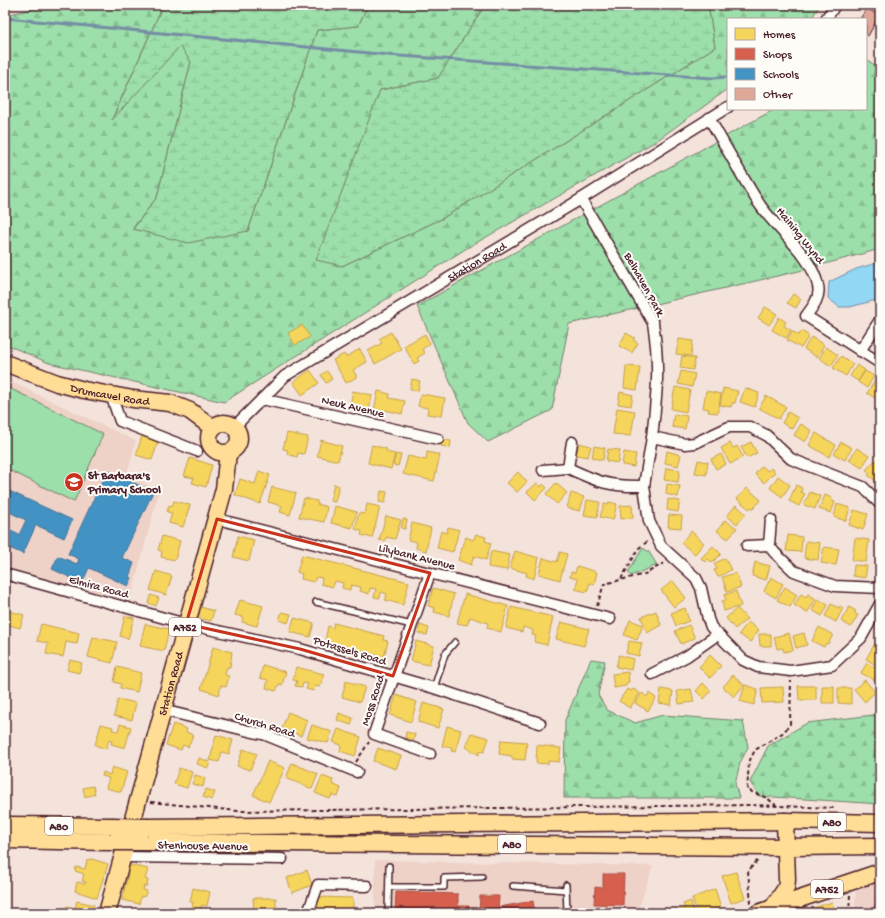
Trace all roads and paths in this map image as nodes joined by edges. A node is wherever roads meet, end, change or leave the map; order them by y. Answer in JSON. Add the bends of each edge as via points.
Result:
{"nodes":[{"id":1,"x":835,"y":5,"type":"edge"},
{"id":2,"x":827,"y":18,"type":"edge"},
{"id":3,"x":727,"y":107,"type":"edge"},
{"id":4,"x":709,"y":118,"type":"junction"},
{"id":5,"x":580,"y":199,"type":"junction"},
{"id":6,"x":880,"y":320,"type":"edge"},
{"id":7,"x":860,"y":351,"type":"junction"},
{"id":8,"x":5,"y":363,"type":"edge"},
{"id":9,"x":880,"y":363,"type":"edge"},
{"id":10,"x":111,"y":395,"type":"junction"},
{"id":11,"x":262,"y":399,"type":"junction"},
{"id":12,"x":234,"y":426,"type":"junction"},
{"id":13,"x":213,"y":428,"type":"junction"},
{"id":14,"x":652,"y":437,"type":"junction"},
{"id":15,"x":438,"y":438,"type":"dead end"},
{"id":16,"x":572,"y":442,"type":"dead end"},
{"id":17,"x":197,"y":451,"type":"dead end"},
{"id":18,"x":228,"y":453,"type":"junction"},
{"id":19,"x":568,"y":468,"type":"junction"},
{"id":20,"x":543,"y":470,"type":"dead end"},
{"id":21,"x":644,"y":486,"type":"junction"},
{"id":22,"x":880,"y":504,"type":"edge"},
{"id":23,"x":217,"y":519,"type":"junction"},
{"id":24,"x":771,"y":520,"type":"dead end"},
{"id":25,"x":655,"y":536,"type":"junction"},
{"id":26,"x":769,"y":544,"type":"junction"},
{"id":27,"x":747,"y":546,"type":"dead end"},
{"id":28,"x":670,"y":556,"type":"junction"},
{"id":29,"x":430,"y":573,"type":"junction"},
{"id":30,"x":5,"y":574,"type":"edge"},
{"id":31,"x":621,"y":579,"type":"junction"},
{"id":32,"x":880,"y":588,"type":"edge"},
{"id":33,"x":316,"y":602,"type":"dead end"},
{"id":34,"x":880,"y":604,"type":"edge"},
{"id":35,"x":594,"y":615,"type":"junction"},
{"id":36,"x":610,"y":619,"type":"dead end"},
{"id":37,"x":186,"y":624,"type":"junction"},
{"id":38,"x":412,"y":625,"type":"junction"},
{"id":39,"x":717,"y":635,"type":"junction"},
{"id":40,"x":455,"y":642,"type":"dead end"},
{"id":41,"x":791,"y":671,"type":"junction"},
{"id":42,"x":652,"y":674,"type":"dead end"},
{"id":43,"x":393,"y":676,"type":"junction"},
{"id":44,"x":434,"y":688,"type":"junction"},
{"id":45,"x":162,"y":710,"type":"junction"},
{"id":46,"x":540,"y":724,"type":"dead end"},
{"id":47,"x":374,"y":734,"type":"junction"},
{"id":48,"x":430,"y":754,"type":"dead end"},
{"id":49,"x":354,"y":771,"type":"joint"},
{"id":50,"x":138,"y":800,"type":"junction"},
{"id":51,"x":777,"y":806,"type":"junction"},
{"id":52,"x":840,"y":808,"type":"dead end"},
{"id":53,"x":785,"y":821,"type":"junction"},
{"id":54,"x":880,"y":823,"type":"edge"},
{"id":55,"x":5,"y":825,"type":"edge"},
{"id":56,"x":110,"y":834,"type":"junction"},
{"id":57,"x":146,"y":834,"type":"junction"},
{"id":58,"x":5,"y":840,"type":"edge"},
{"id":59,"x":880,"y":846,"type":"edge"},
{"id":60,"x":785,"y":847,"type":"junction"},
{"id":61,"x":123,"y":857,"type":"junction"},
{"id":62,"x":282,"y":859,"type":"dead end"},
{"id":63,"x":390,"y":866,"type":"dead end"},
{"id":64,"x":880,"y":872,"type":"edge"},
{"id":65,"x":482,"y":877,"type":"dead end"},
{"id":66,"x":367,"y":886,"type":"dead end"},
{"id":67,"x":513,"y":886,"type":"dead end"},
{"id":68,"x":389,"y":887,"type":"junction"},
{"id":69,"x":773,"y":907,"type":"junction"},
{"id":70,"x":107,"y":913,"type":"edge"},
{"id":71,"x":308,"y":913,"type":"edge"},
{"id":72,"x":388,"y":913,"type":"edge"},
{"id":73,"x":567,"y":913,"type":"edge"},
{"id":74,"x":758,"y":913,"type":"edge"}],
"edges":[{"from":1,"to":2,"type":"street"},
{"from":3,"to":4,"type":"street","name":"Station Road"},
{"from":4,"to":5,"type":"street","name":"Station Road"},
{"from":4,"to":7,"type":"street","name":"Haining Wynd","via":[[760,206],[805,258],[815,274],[819,288],[816,302],[806,316]]},
{"from":5,"to":11,"type":"street","name":"Station Road","via":[[285,376]]},
{"from":5,"to":14,"type":"street","name":"Belhaven Park","via":[[653,323],[657,346],[658,385]]},
{"from":6,"to":7,"type":"street"},
{"from":7,"to":9,"type":"street","name":"Haining Wynd"},
{"from":8,"to":10,"type":"main road","name":"Drumcavel Road","via":[[57,383]]},
{"from":10,"to":13,"type":"main road","name":"Drumcavel Road","via":[[170,403],[198,416]]},
{"from":10,"to":17,"type":"street","via":[[120,421]]},
{"from":11,"to":12,"type":"street","name":"Station Road"},
{"from":11,"to":15,"type":"street","name":"Neuk Avenue"},
{"from":12,"to":13,"type":"main road","via":[[225,422]]},
{"from":12,"to":18,"type":"main road","via":[[239,434],[239,444]]},
{"from":13,"to":18,"type":"main road","via":[[209,434],[211,445],[218,452]]},
{"from":14,"to":21,"type":"street","name":"Belhaven Park"},
{"from":14,"to":22,"type":"street","via":[[685,444],[695,443],[729,427],[750,427],[766,435],[791,459],[863,487]]},
{"from":16,"to":19,"type":"street"},
{"from":18,"to":23,"type":"main road","name":"Station Road","number":"A752"},
{"from":19,"to":20,"type":"street"},
{"from":19,"to":21,"type":"street","via":[[601,483],[624,487]]},
{"from":21,"to":25,"type":"street","name":"Belhaven Park","via":[[649,521]]},
{"from":23,"to":29,"type":"street","name":"Lilybank Avenue"},
{"from":23,"to":37,"type":"main road","name":"Station Road","number":"A752"},
{"from":24,"to":26,"type":"street"},
{"from":25,"to":28,"type":"street","name":"Belhaven Park"},
{"from":25,"to":31,"type":"path","via":[[639,548]]},
{"from":26,"to":27,"type":"street"},
{"from":26,"to":32,"type":"street","via":[[794,571],[834,586]]},
{"from":28,"to":31,"type":"path","via":[[663,565],[646,574]]},
{"from":28,"to":39,"type":"street","name":"Belhaven Park","via":[[696,578],[708,619]]},
{"from":29,"to":35,"type":"street","name":"Lilybank Avenue"},
{"from":29,"to":38,"type":"street","name":"Moss Road"},
{"from":30,"to":37,"type":"street","name":"Elmira Road"},
{"from":31,"to":35,"type":"path","via":[[604,584]]},
{"from":33,"to":38,"type":"lane"},
{"from":34,"to":41,"type":"street","name":"Belhaven Park","via":[[861,638],[832,666]]},
{"from":35,"to":36,"type":"street","name":"Lilybank Avenue"},
{"from":37,"to":43,"type":"street","name":"Potassels Road","via":[[300,649]]},
{"from":37,"to":45,"type":"main road","name":"Station Road","number":"A752"},
{"from":38,"to":43,"type":"street","name":"Moss Road"},
{"from":39,"to":41,"type":"street","name":"Belhaven Park","via":[[743,660],[758,667]]},
{"from":39,"to":42,"type":"street","via":[[687,656]]},
{"from":40,"to":44,"type":"lane","via":[[445,654]]},
{"from":41,"to":51,"type":"path","via":[[790,724],[784,732],[755,750],[749,762],[747,790],[767,798]]},
{"from":43,"to":44,"type":"street","name":"Potassels Road"},
{"from":43,"to":47,"type":"street","name":"Moss Road"},
{"from":44,"to":46,"type":"street","name":"Potassels Road"},
{"from":45,"to":49,"type":"street","name":"Church Road","via":[[266,736]]},
{"from":45,"to":50,"type":"main road","name":"Station Road","number":"A752"},
{"from":47,"to":48,"type":"street","name":"Moss Road"},
{"from":47,"to":49,"type":"path"},
{"from":50,"to":51,"type":"path","via":[[238,811]]},
{"from":50,"to":61,"type":"main road","name":"Station Road","number":"A752"},
{"from":51,"to":52,"type":"path"},
{"from":53,"to":54,"type":"main road","number":"A80"},
{"from":53,"to":57,"type":"main road","number":"A80"},
{"from":53,"to":60,"type":"main road"},
{"from":55,"to":56,"type":"main road","number":"A80"},
{"from":56,"to":57,"type":"main road","number":"A80","bridge":true},
{"from":56,"to":58,"type":"main road","number":"A80"},
{"from":57,"to":60,"type":"main road","number":"A80"},
{"from":59,"to":60,"type":"main road","number":"A80"},
{"from":60,"to":69,"type":"main road","via":[[788,872],[786,888]]},
{"from":61,"to":62,"type":"street","name":"Stenhouse Avenue"},
{"from":61,"to":70,"type":"main road","name":"Station Road","number":"A752"},
{"from":63,"to":68,"type":"lane"},
{"from":64,"to":69,"type":"main road","number":"A752"},
{"from":65,"to":68,"type":"lane","via":[[444,878],[444,887]]},
{"from":66,"to":71,"type":"street","via":[[318,885]]},
{"from":67,"to":73,"type":"lane","via":[[566,888]]},
{"from":68,"to":72,"type":"lane"},
{"from":69,"to":74,"type":"main road","number":"A752"}]}
